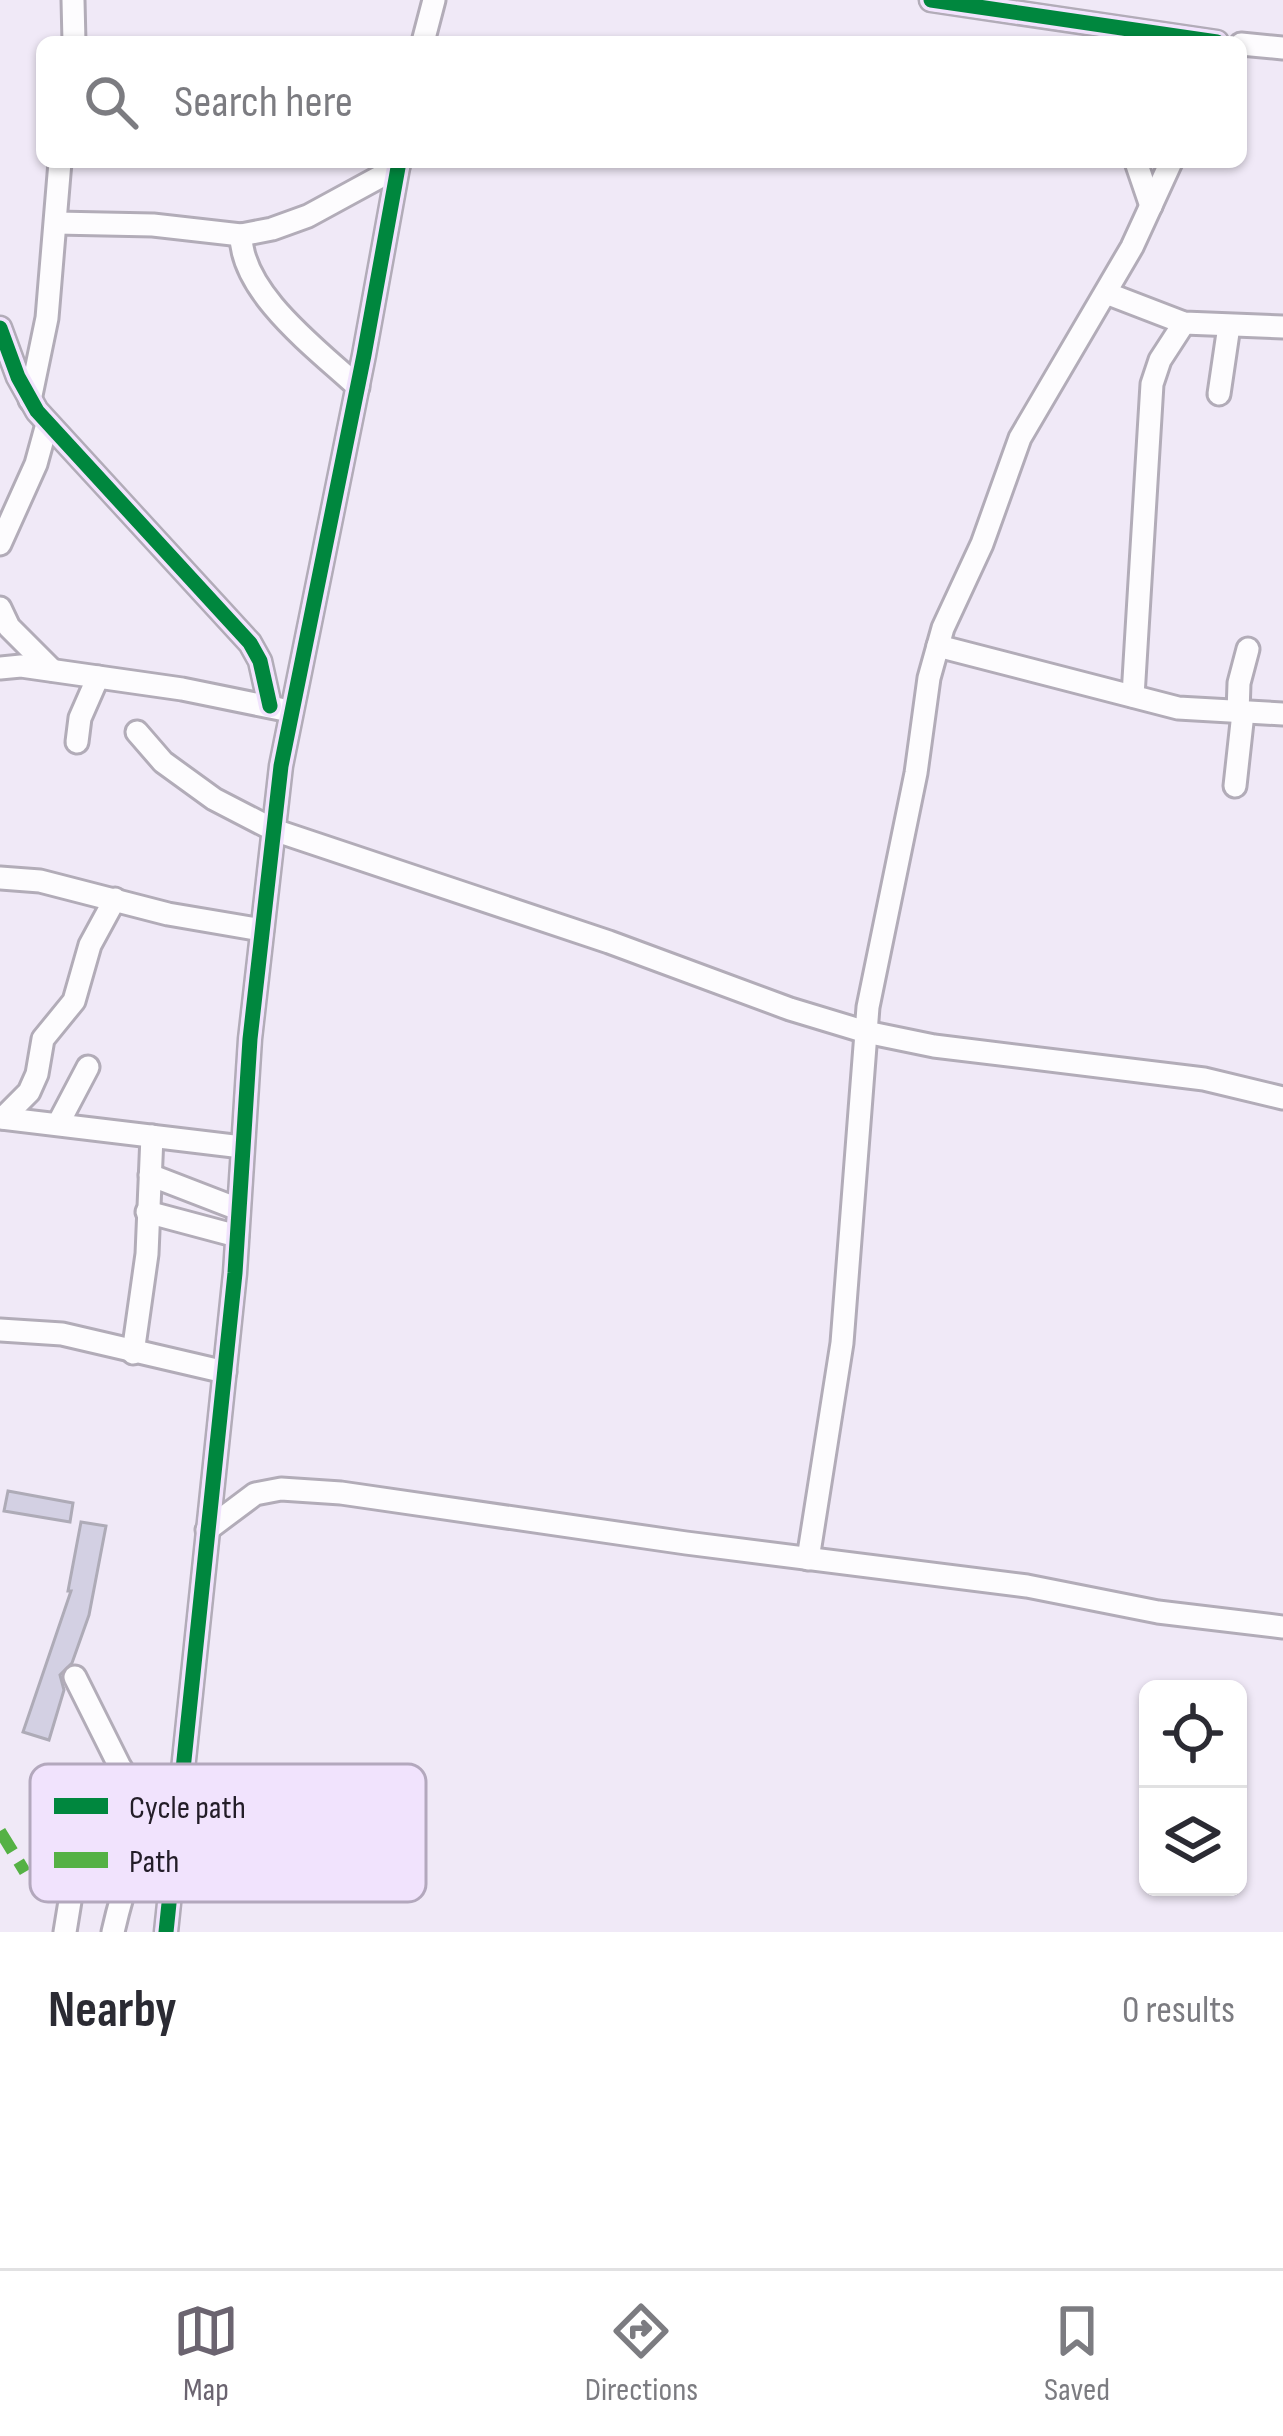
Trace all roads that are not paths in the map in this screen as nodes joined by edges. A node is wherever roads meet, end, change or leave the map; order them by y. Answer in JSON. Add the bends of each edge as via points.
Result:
{"nodes":[{"id":1,"x":73,"y":0,"type":"edge"},
{"id":2,"x":434,"y":0,"type":"edge"},
{"id":3,"x":931,"y":0,"type":"edge"},
{"id":4,"x":1081,"y":21,"type":"edge"},
{"id":5,"x":74,"y":36,"type":"edge"},
{"id":6,"x":425,"y":36,"type":"edge"},
{"id":7,"x":1169,"y":36,"type":"edge"},
{"id":8,"x":1247,"y":45,"type":"edge"},
{"id":9,"x":1283,"y":48,"type":"edge"},
{"id":10,"x":60,"y":168,"type":"edge"},
{"id":11,"x":393,"y":168,"type":"edge"},
{"id":12,"x":397,"y":168,"type":"edge"},
{"id":13,"x":1138,"y":168,"type":"edge"},
{"id":14,"x":1168,"y":168,"type":"edge"},
{"id":15,"x":1151,"y":206,"type":"junction"},
{"id":16,"x":56,"y":224,"type":"junction"},
{"id":17,"x":241,"y":235,"type":"junction"},
{"id":18,"x":1106,"y":293,"type":"junction"},
{"id":19,"x":1184,"y":322,"type":"junction"},
{"id":20,"x":1228,"y":326,"type":"junction"},
{"id":21,"x":1283,"y":327,"type":"edge"},
{"id":22,"x":0,"y":328,"type":"edge"},
{"id":23,"x":358,"y":387,"type":"junction"},
{"id":24,"x":1220,"y":394,"type":"dead end"},
{"id":25,"x":31,"y":400,"type":"junction"},
{"id":26,"x":47,"y":424,"type":"junction"},
{"id":27,"x":0,"y":544,"type":"edge"},
{"id":28,"x":0,"y":608,"type":"edge"},
{"id":29,"x":938,"y":646,"type":"junction"},
{"id":30,"x":1248,"y":649,"type":"dead end"},
{"id":31,"x":0,"y":668,"type":"edge"},
{"id":32,"x":53,"y":670,"type":"junction"},
{"id":33,"x":98,"y":677,"type":"junction"},
{"id":34,"x":1133,"y":696,"type":"junction"},
{"id":35,"x":281,"y":709,"type":"junction"},
{"id":36,"x":1240,"y":713,"type":"junction"},
{"id":37,"x":1283,"y":714,"type":"edge"},
{"id":38,"x":137,"y":732,"type":"dead end"},
{"id":39,"x":77,"y":742,"type":"dead end"},
{"id":40,"x":1235,"y":786,"type":"dead end"},
{"id":41,"x":274,"y":830,"type":"junction"},
{"id":42,"x":0,"y":878,"type":"edge"},
{"id":43,"x":115,"y":899,"type":"junction"},
{"id":44,"x":262,"y":930,"type":"junction"},
{"id":45,"x":866,"y":1032,"type":"junction"},
{"id":46,"x":88,"y":1067,"type":"dead end"},
{"id":47,"x":31,"y":1088,"type":"junction"},
{"id":48,"x":1283,"y":1098,"type":"edge"},
{"id":49,"x":2,"y":1118,"type":"edge"},
{"id":50,"x":60,"y":1119,"type":"junction"},
{"id":51,"x":152,"y":1136,"type":"junction"},
{"id":52,"x":242,"y":1147,"type":"junction"},
{"id":53,"x":150,"y":1175,"type":"junction"},
{"id":54,"x":238,"y":1209,"type":"junction"},
{"id":55,"x":147,"y":1212,"type":"junction"},
{"id":56,"x":237,"y":1236,"type":"junction"},
{"id":57,"x":0,"y":1330,"type":"edge"},
{"id":58,"x":133,"y":1353,"type":"junction"},
{"id":59,"x":225,"y":1372,"type":"junction"},
{"id":60,"x":207,"y":1530,"type":"junction"},
{"id":61,"x":808,"y":1559,"type":"junction"},
{"id":62,"x":1283,"y":1627,"type":"edge"},
{"id":63,"x":75,"y":1677,"type":"dead end"},
{"id":64,"x":118,"y":1764,"type":"edge"},
{"id":65,"x":184,"y":1764,"type":"edge"},
{"id":66,"x":70,"y":1902,"type":"edge"},
{"id":67,"x":120,"y":1902,"type":"edge"},
{"id":68,"x":169,"y":1902,"type":"edge"},
{"id":69,"x":65,"y":1932,"type":"edge"},
{"id":70,"x":113,"y":1932,"type":"edge"},
{"id":71,"x":166,"y":1932,"type":"edge"}],
"edges":[{"from":1,"to":5,"type":"street"},
{"from":2,"to":6,"type":"street"},
{"from":3,"to":4,"type":"street"},
{"from":4,"to":7,"type":"street"},
{"from":8,"to":9,"type":"street"},
{"from":10,"to":16,"type":"street"},
{"from":11,"to":17,"type":"street","via":[[308,216]]},
{"from":12,"to":23,"type":"street"},
{"from":13,"to":15,"type":"street"},
{"from":14,"to":15,"type":"street"},
{"from":15,"to":18,"type":"street"},
{"from":16,"to":17,"type":"street"},
{"from":16,"to":25,"type":"street"},
{"from":17,"to":23,"type":"street","via":[[252,280]]},
{"from":18,"to":19,"type":"street"},
{"from":18,"to":29,"type":"street","via":[[1020,438]]},
{"from":19,"to":20,"type":"street"},
{"from":19,"to":34,"type":"street","via":[[1152,384]]},
{"from":20,"to":21,"type":"street"},
{"from":20,"to":24,"type":"street"},
{"from":22,"to":25,"type":"street"},
{"from":23,"to":35,"type":"street"},
{"from":25,"to":26,"type":"street"},
{"from":26,"to":27,"type":"street"},
{"from":26,"to":35,"type":"street","via":[[250,643]]},
{"from":28,"to":32,"type":"street"},
{"from":29,"to":34,"type":"street"},
{"from":29,"to":45,"type":"street"},
{"from":30,"to":36,"type":"street"},
{"from":31,"to":32,"type":"street"},
{"from":32,"to":33,"type":"street"},
{"from":33,"to":35,"type":"street"},
{"from":33,"to":39,"type":"street"},
{"from":34,"to":36,"type":"street"},
{"from":35,"to":41,"type":"street"},
{"from":36,"to":37,"type":"street"},
{"from":36,"to":40,"type":"street"},
{"from":38,"to":41,"type":"street","via":[[214,800]]},
{"from":41,"to":44,"type":"street"},
{"from":41,"to":45,"type":"street"},
{"from":42,"to":43,"type":"street"},
{"from":43,"to":44,"type":"street"},
{"from":43,"to":47,"type":"street","via":[[90,945],[74,1001],[43,1039]]},
{"from":44,"to":52,"type":"street"},
{"from":45,"to":48,"type":"street","via":[[1204,1079]]},
{"from":45,"to":61,"type":"street","via":[[842,1343]]},
{"from":46,"to":50,"type":"street"},
{"from":47,"to":49,"type":"street"},
{"from":47,"to":50,"type":"street"},
{"from":49,"to":50,"type":"street"},
{"from":50,"to":51,"type":"street"},
{"from":51,"to":52,"type":"street"},
{"from":51,"to":53,"type":"street"},
{"from":52,"to":54,"type":"street"},
{"from":53,"to":54,"type":"street"},
{"from":53,"to":55,"type":"street"},
{"from":54,"to":56,"type":"street"},
{"from":55,"to":56,"type":"street"},
{"from":55,"to":58,"type":"street"},
{"from":56,"to":59,"type":"street"},
{"from":57,"to":58,"type":"street","via":[[62,1334]]},
{"from":58,"to":59,"type":"street"},
{"from":59,"to":60,"type":"street"},
{"from":60,"to":61,"type":"street","via":[[255,1494],[280,1489]]},
{"from":60,"to":65,"type":"street"},
{"from":61,"to":62,"type":"street"},
{"from":63,"to":64,"type":"street"},
{"from":66,"to":69,"type":"street"},
{"from":67,"to":70,"type":"street"},
{"from":68,"to":71,"type":"street"}]}
